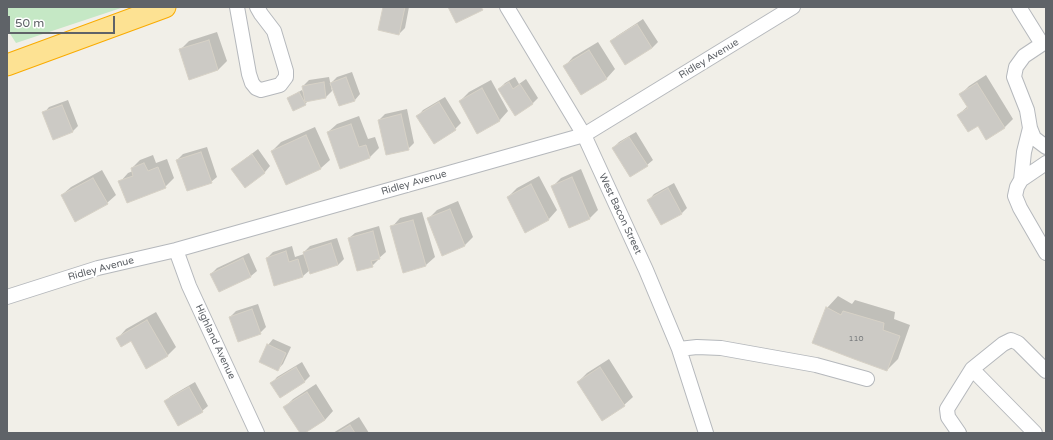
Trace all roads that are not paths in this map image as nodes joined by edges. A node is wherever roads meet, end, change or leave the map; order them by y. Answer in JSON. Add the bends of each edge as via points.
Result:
{"nodes":[{"id":1,"x":165,"y":7,"type":"edge"},
{"id":2,"x":237,"y":7,"type":"edge"},
{"id":3,"x":257,"y":7,"type":"edge"},
{"id":4,"x":507,"y":7,"type":"edge"},
{"id":5,"x":793,"y":7,"type":"edge"},
{"id":6,"x":1019,"y":7,"type":"edge"},
{"id":7,"x":1044,"y":44,"type":"edge"},
{"id":8,"x":9,"y":60,"type":"edge"},
{"id":9,"x":1030,"y":128,"type":"junction"},
{"id":10,"x":584,"y":135,"type":"junction"},
{"id":11,"x":1046,"y":147,"type":"edge"},
{"id":12,"x":1046,"y":163,"type":"edge"},
{"id":13,"x":1021,"y":180,"type":"junction"},
{"id":14,"x":176,"y":250,"type":"junction"},
{"id":15,"x":1046,"y":253,"type":"edge"},
{"id":16,"x":7,"y":297,"type":"edge"},
{"id":17,"x":680,"y":349,"type":"junction"},
{"id":18,"x":972,"y":369,"type":"junction"},
{"id":19,"x":1046,"y":371,"type":"edge"},
{"id":20,"x":867,"y":379,"type":"dead end"},
{"id":21,"x":257,"y":433,"type":"edge"},
{"id":22,"x":706,"y":433,"type":"edge"},
{"id":23,"x":959,"y":433,"type":"edge"},
{"id":24,"x":1035,"y":433,"type":"edge"}],
"edges":[{"from":1,"to":8,"type":"highway"},
{"from":2,"to":3,"type":"street","via":[[249,74],[252,83],[261,90],[280,85],[286,77],[286,70],[274,31]]},
{"from":4,"to":10,"type":"street","name":"West Bacon Street"},
{"from":5,"to":10,"type":"street","name":"Ridley Avenue"},
{"from":6,"to":7,"type":"street"},
{"from":7,"to":9,"type":"street","via":[[1024,56],[1016,67],[1014,76],[1027,110]]},
{"from":9,"to":11,"type":"street","via":[[1034,138]]},
{"from":9,"to":13,"type":"street"},
{"from":10,"to":14,"type":"street","name":"Ridley Avenue"},
{"from":10,"to":17,"type":"street","name":"West Bacon Street"},
{"from":12,"to":13,"type":"street"},
{"from":13,"to":15,"type":"street","via":[[1015,196]]},
{"from":14,"to":16,"type":"street","name":"Ridley Avenue","via":[[98,268]]},
{"from":14,"to":21,"type":"street","name":"Highland Avenue","via":[[188,286]]},
{"from":17,"to":20,"type":"street","via":[[721,348],[816,366]]},
{"from":17,"to":22,"type":"street","name":"West Bacon Street"},
{"from":18,"to":19,"type":"street","via":[[1010,340],[1018,343]]},
{"from":18,"to":23,"type":"street","via":[[947,409],[948,417]]},
{"from":18,"to":24,"type":"street"}]}
